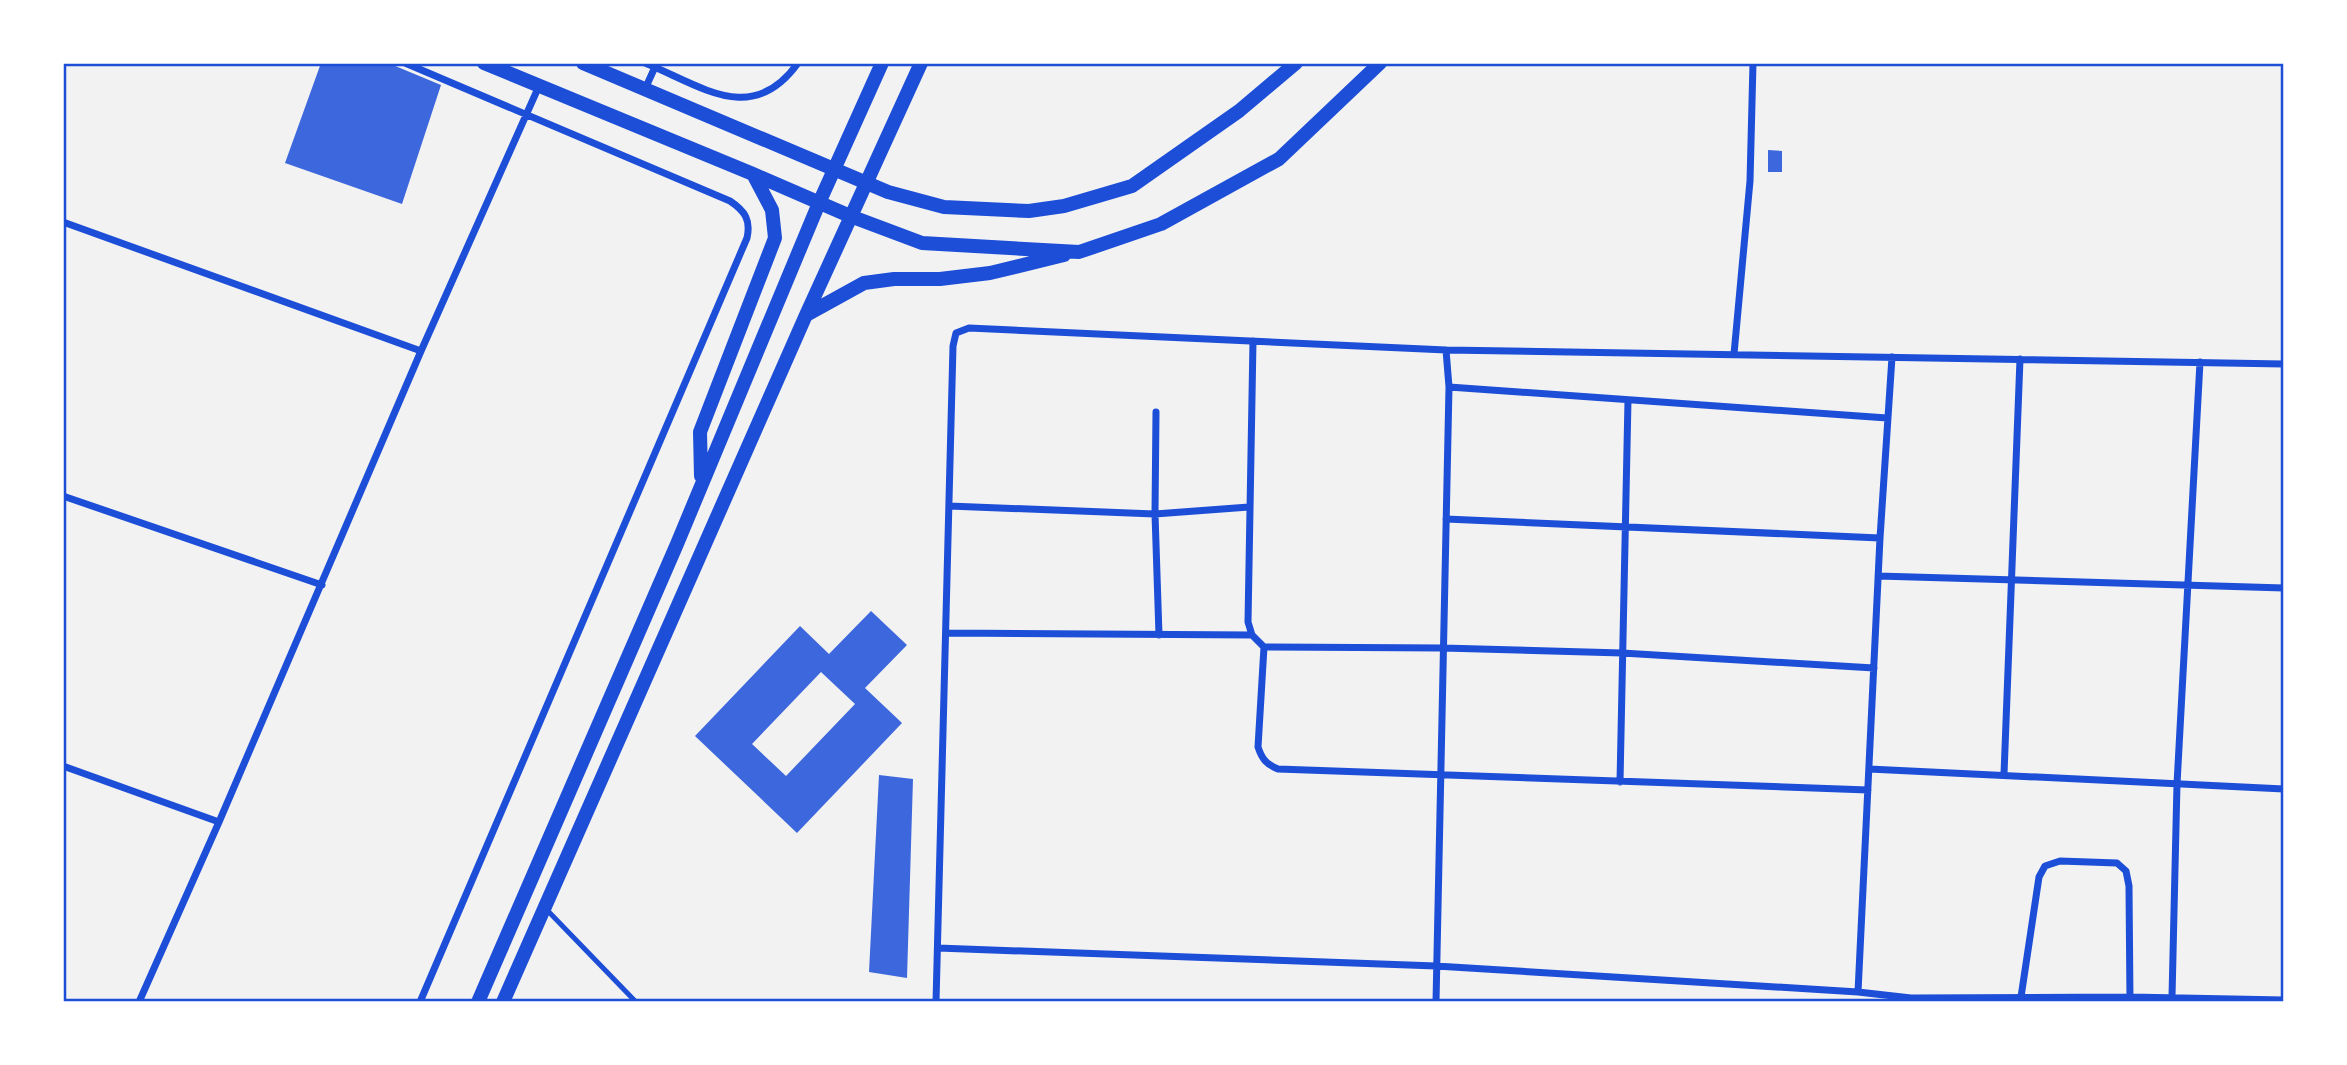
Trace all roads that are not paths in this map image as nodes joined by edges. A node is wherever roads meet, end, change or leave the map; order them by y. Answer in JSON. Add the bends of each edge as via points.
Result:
{"nodes":[{"id":1,"x":405,"y":63,"type":"edge"},
{"id":2,"x":485,"y":63,"type":"edge"},
{"id":3,"x":583,"y":63,"type":"edge"},
{"id":4,"x":645,"y":63,"type":"edge"},
{"id":5,"x":798,"y":63,"type":"edge"},
{"id":6,"x":882,"y":63,"type":"edge"},
{"id":7,"x":921,"y":63,"type":"edge"},
{"id":8,"x":1296,"y":63,"type":"edge"},
{"id":9,"x":1380,"y":63,"type":"edge"},
{"id":10,"x":1753,"y":63,"type":"edge"},
{"id":11,"x":654,"y":67,"type":"junction"},
{"id":12,"x":540,"y":86,"type":"junction"},
{"id":13,"x":645,"y":89,"type":"junction"},
{"id":14,"x":527,"y":115,"type":"junction"},
{"id":15,"x":834,"y":170,"type":"junction"},
{"id":16,"x":753,"y":174,"type":"junction"},
{"id":17,"x":865,"y":183,"type":"junction"},
{"id":18,"x":819,"y":203,"type":"junction"},
{"id":19,"x":850,"y":216,"type":"junction"},
{"id":20,"x":63,"y":222,"type":"edge"},
{"id":21,"x":1079,"y":252,"type":"junction"},
{"id":22,"x":806,"y":315,"type":"junction"},
{"id":23,"x":1253,"y":341,"type":"junction"},
{"id":24,"x":1446,"y":350,"type":"junction"},
{"id":25,"x":421,"y":351,"type":"junction"},
{"id":26,"x":1734,"y":354,"type":"junction"},
{"id":27,"x":1892,"y":357,"type":"junction"},
{"id":28,"x":2020,"y":359,"type":"junction"},
{"id":29,"x":2200,"y":362,"type":"junction"},
{"id":30,"x":2284,"y":364,"type":"edge"},
{"id":31,"x":1449,"y":387,"type":"junction"},
{"id":32,"x":1628,"y":400,"type":"junction"},
{"id":33,"x":1156,"y":412,"type":"dead end"},
{"id":34,"x":1886,"y":418,"type":"junction"},
{"id":35,"x":701,"y":485,"type":"junction"},
{"id":36,"x":63,"y":496,"type":"edge"},
{"id":37,"x":949,"y":506,"type":"junction"},
{"id":38,"x":1249,"y":507,"type":"junction"},
{"id":39,"x":1155,"y":514,"type":"junction"},
{"id":40,"x":1446,"y":519,"type":"junction"},
{"id":41,"x":1625,"y":528,"type":"junction"},
{"id":42,"x":1880,"y":538,"type":"junction"},
{"id":43,"x":1878,"y":576,"type":"junction"},
{"id":44,"x":2011,"y":580,"type":"junction"},
{"id":45,"x":322,"y":585,"type":"junction"},
{"id":46,"x":2186,"y":585,"type":"junction"},
{"id":47,"x":2284,"y":587,"type":"edge"},
{"id":48,"x":946,"y":633,"type":"junction"},
{"id":49,"x":1159,"y":635,"type":"junction"},
{"id":50,"x":1252,"y":635,"type":"junction"},
{"id":51,"x":1264,"y":647,"type":"junction"},
{"id":52,"x":1443,"y":648,"type":"junction"},
{"id":53,"x":1622,"y":653,"type":"junction"},
{"id":54,"x":1874,"y":668,"type":"junction"},
{"id":55,"x":63,"y":766,"type":"edge"},
{"id":56,"x":1870,"y":769,"type":"junction"},
{"id":57,"x":2004,"y":774,"type":"junction"},
{"id":58,"x":1441,"y":775,"type":"junction"},
{"id":59,"x":1620,"y":782,"type":"junction"},
{"id":60,"x":2177,"y":785,"type":"junction"},
{"id":61,"x":2284,"y":789,"type":"edge"},
{"id":62,"x":1868,"y":790,"type":"junction"},
{"id":63,"x":219,"y":821,"type":"junction"},
{"id":64,"x":522,"y":901,"type":"junction"},
{"id":65,"x":545,"y":908,"type":"junction"},
{"id":66,"x":937,"y":948,"type":"junction"},
{"id":67,"x":1436,"y":966,"type":"junction"},
{"id":68,"x":1858,"y":992,"type":"junction"},
{"id":69,"x":2021,"y":997,"type":"junction"},
{"id":70,"x":2172,"y":998,"type":"junction"},
{"id":71,"x":2130,"y":999,"type":"edge"},
{"id":72,"x":1911,"y":1000,"type":"edge"},
{"id":73,"x":2284,"y":1000,"type":"edge"},
{"id":74,"x":139,"y":1002,"type":"edge"},
{"id":75,"x":420,"y":1002,"type":"edge"},
{"id":76,"x":478,"y":1002,"type":"edge"},
{"id":77,"x":503,"y":1002,"type":"edge"},
{"id":78,"x":636,"y":1002,"type":"edge"},
{"id":79,"x":936,"y":1002,"type":"edge"},
{"id":80,"x":1436,"y":1002,"type":"edge"}],
"edges":[{"from":1,"to":14,"type":"street"},
{"from":2,"to":12,"type":"main road"},
{"from":3,"to":13,"type":"main road"},
{"from":4,"to":11,"type":"street"},
{"from":5,"to":11,"type":"street","via":[[777,87],[738,99]]},
{"from":6,"to":15,"type":"main road"},
{"from":7,"to":17,"type":"main road"},
{"from":8,"to":17,"type":"main road","via":[[1239,111],[1132,186],[1064,206],[1029,211],[944,207]]},
{"from":9,"to":21,"type":"main road","via":[[1279,159],[1161,224]]},
{"from":10,"to":26,"type":"street","via":[[1750,181]]},
{"from":11,"to":13,"type":"street"},
{"from":12,"to":14,"type":"street"},
{"from":12,"to":16,"type":"main road"},
{"from":13,"to":15,"type":"main road"},
{"from":14,"to":25,"type":"street"},
{"from":14,"to":75,"type":"street","via":[[730,201],[746,215],[749,226]]},
{"from":15,"to":17,"type":"main road"},
{"from":15,"to":18,"type":"main road"},
{"from":16,"to":18,"type":"main road"},
{"from":16,"to":35,"type":"main road","via":[[772,210],[775,238],[700,432]]},
{"from":17,"to":19,"type":"main road"},
{"from":18,"to":19,"type":"main road"},
{"from":18,"to":35,"type":"main road"},
{"from":19,"to":21,"type":"main road","via":[[922,243]]},
{"from":19,"to":22,"type":"main road"},
{"from":20,"to":25,"type":"street"},
{"from":21,"to":22,"type":"main road","via":[[990,273],[864,283]]},
{"from":22,"to":65,"type":"main road"},
{"from":23,"to":24,"type":"street"},
{"from":23,"to":37,"type":"street","via":[[969,328],[956,333]]},
{"from":23,"to":38,"type":"street"},
{"from":24,"to":26,"type":"street"},
{"from":24,"to":31,"type":"street"},
{"from":25,"to":45,"type":"street"},
{"from":26,"to":27,"type":"street"},
{"from":27,"to":28,"type":"street"},
{"from":27,"to":34,"type":"street"},
{"from":28,"to":29,"type":"street"},
{"from":28,"to":44,"type":"street"},
{"from":29,"to":30,"type":"street"},
{"from":29,"to":46,"type":"street"},
{"from":31,"to":32,"type":"street"},
{"from":31,"to":40,"type":"street"},
{"from":32,"to":34,"type":"street"},
{"from":32,"to":41,"type":"street"},
{"from":33,"to":39,"type":"street"},
{"from":34,"to":42,"type":"street"},
{"from":35,"to":64,"type":"main road"},
{"from":36,"to":45,"type":"street"},
{"from":37,"to":39,"type":"street"},
{"from":37,"to":48,"type":"street"},
{"from":38,"to":39,"type":"street"},
{"from":38,"to":50,"type":"street","via":[[1248,622]]},
{"from":39,"to":49,"type":"street"},
{"from":40,"to":41,"type":"street"},
{"from":40,"to":52,"type":"street"},
{"from":41,"to":42,"type":"street"},
{"from":41,"to":53,"type":"street"},
{"from":42,"to":43,"type":"street"},
{"from":43,"to":44,"type":"street"},
{"from":43,"to":54,"type":"street"},
{"from":44,"to":46,"type":"street"},
{"from":44,"to":57,"type":"street"},
{"from":45,"to":63,"type":"street"},
{"from":46,"to":47,"type":"street"},
{"from":46,"to":60,"type":"street"},
{"from":48,"to":49,"type":"street"},
{"from":48,"to":66,"type":"street"},
{"from":49,"to":50,"type":"street"},
{"from":50,"to":51,"type":"street"},
{"from":51,"to":52,"type":"street"},
{"from":51,"to":58,"type":"street","via":[[1258,747],[1268,765]]},
{"from":52,"to":53,"type":"street"},
{"from":52,"to":58,"type":"street"},
{"from":53,"to":54,"type":"street"},
{"from":53,"to":59,"type":"street"},
{"from":54,"to":56,"type":"street"},
{"from":55,"to":63,"type":"street"},
{"from":56,"to":57,"type":"street"},
{"from":56,"to":62,"type":"street"},
{"from":57,"to":60,"type":"street"},
{"from":58,"to":59,"type":"street"},
{"from":58,"to":67,"type":"street"},
{"from":59,"to":62,"type":"street"},
{"from":60,"to":61,"type":"street"},
{"from":60,"to":70,"type":"street"},
{"from":62,"to":68,"type":"street"},
{"from":63,"to":74,"type":"street"},
{"from":64,"to":65,"type":"main road"},
{"from":64,"to":76,"type":"main road"},
{"from":65,"to":77,"type":"main road"},
{"from":65,"to":78,"type":"lane"},
{"from":66,"to":67,"type":"street"},
{"from":66,"to":79,"type":"street"},
{"from":67,"to":68,"type":"street"},
{"from":67,"to":80,"type":"street"},
{"from":68,"to":72,"type":"street"},
{"from":69,"to":71,"type":"street"},
{"from":69,"to":71,"type":"street","via":[[2039,877],[2045,866],[2060,861],[2117,863],[2126,871]]},
{"from":69,"to":72,"type":"street"},
{"from":70,"to":71,"type":"street"},
{"from":70,"to":73,"type":"street"}]}
